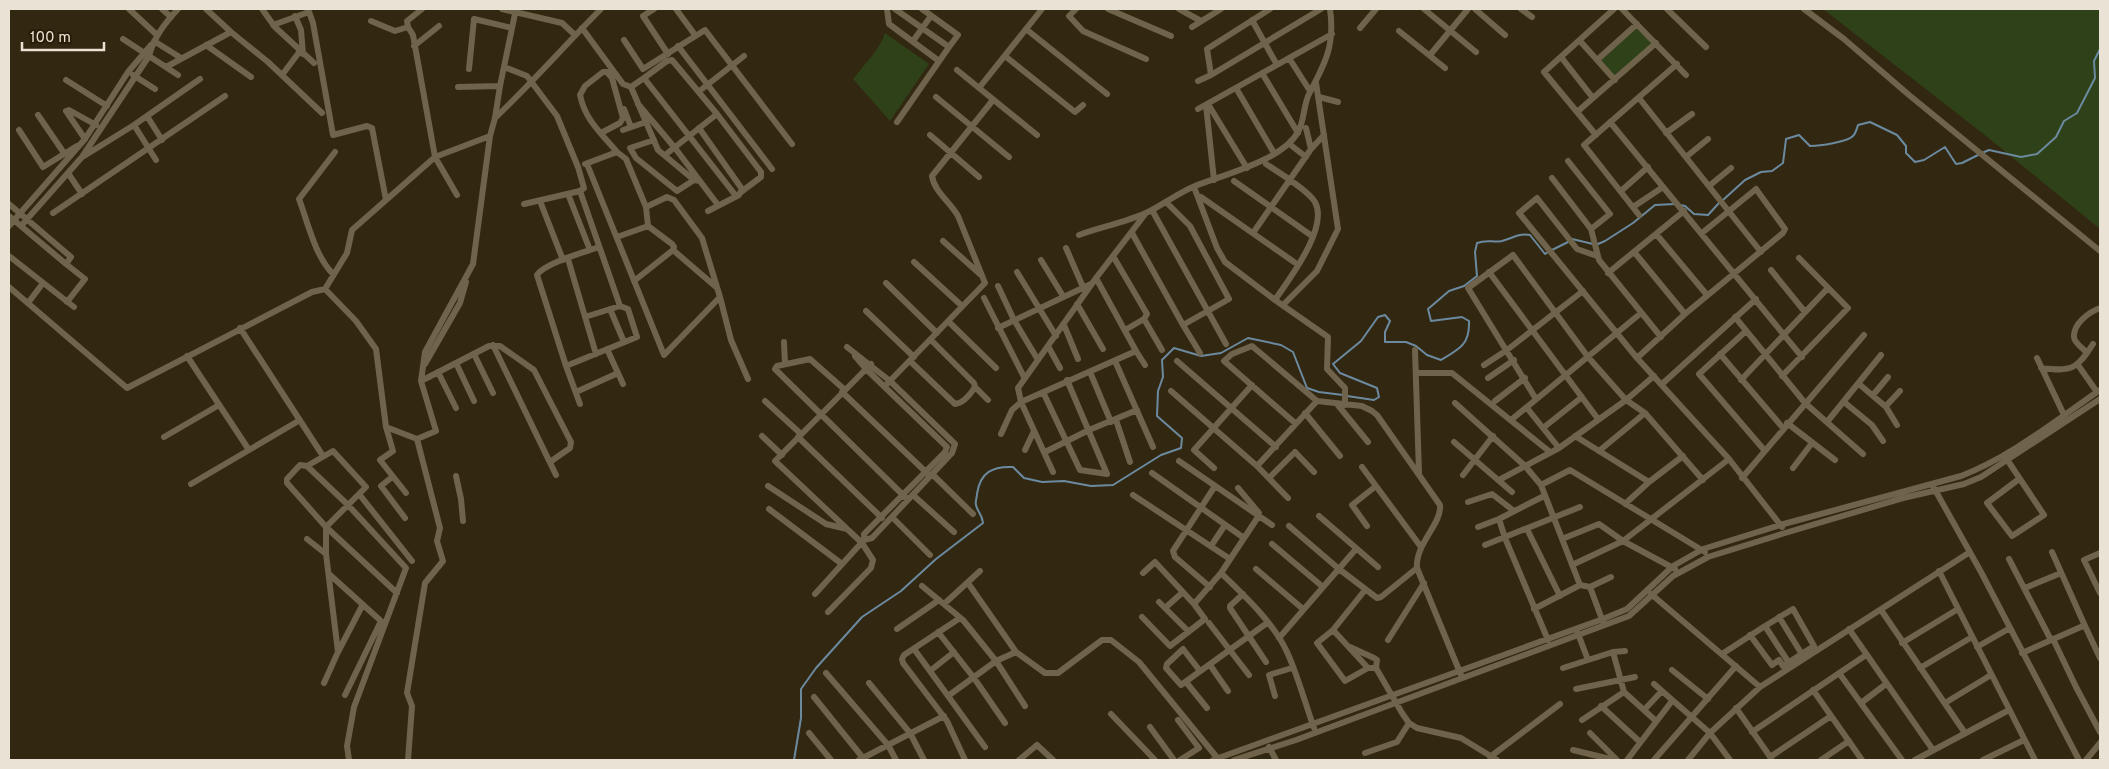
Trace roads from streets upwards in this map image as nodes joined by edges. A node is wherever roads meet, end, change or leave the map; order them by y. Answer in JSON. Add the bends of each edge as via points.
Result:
{"nodes":[{"id":1,"x":129,"y":9,"type":"edge"},
{"id":2,"x":162,"y":9,"type":"edge"},
{"id":3,"x":178,"y":9,"type":"edge"},
{"id":4,"x":206,"y":9,"type":"edge"},
{"id":5,"x":262,"y":9,"type":"edge"},
{"id":6,"x":422,"y":9,"type":"edge"},
{"id":7,"x":502,"y":9,"type":"edge"},
{"id":8,"x":601,"y":9,"type":"edge"},
{"id":9,"x":654,"y":9,"type":"edge"},
{"id":10,"x":676,"y":9,"type":"edge"},
{"id":11,"x":887,"y":9,"type":"edge"},
{"id":12,"x":895,"y":9,"type":"edge"},
{"id":13,"x":922,"y":9,"type":"edge"},
{"id":14,"x":1042,"y":9,"type":"edge"},
{"id":15,"x":1076,"y":9,"type":"edge"},
{"id":16,"x":1108,"y":9,"type":"edge"},
{"id":17,"x":1179,"y":9,"type":"edge"},
{"id":18,"x":1221,"y":9,"type":"edge"},
{"id":19,"x":1270,"y":9,"type":"edge"},
{"id":20,"x":1321,"y":9,"type":"edge"},
{"id":21,"x":1330,"y":9,"type":"edge"},
{"id":22,"x":1376,"y":9,"type":"edge"},
{"id":23,"x":1424,"y":9,"type":"edge"},
{"id":24,"x":1468,"y":9,"type":"edge"},
{"id":25,"x":1475,"y":9,"type":"edge"},
{"id":26,"x":1521,"y":9,"type":"edge"},
{"id":27,"x":1614,"y":9,"type":"edge"},
{"id":28,"x":1622,"y":9,"type":"edge"},
{"id":29,"x":1667,"y":9,"type":"edge"},
{"id":30,"x":1804,"y":9,"type":"edge"},
{"id":31,"x":308,"y":10,"type":"edge"},
{"id":32,"x":516,"y":10,"type":"edge"},
{"id":33,"x":294,"y":16,"type":"junction"},
{"id":34,"x":931,"y":16,"type":"junction"},
{"id":35,"x":171,"y":17,"type":"junction"},
{"id":36,"x":1532,"y":18,"type":"dead end"},
{"id":37,"x":1252,"y":20,"type":"junction"},
{"id":38,"x":370,"y":21,"type":"dead end"},
{"id":39,"x":1201,"y":21,"type":"junction"},
{"id":40,"x":1637,"y":24,"type":"junction"},
{"id":41,"x":272,"y":25,"type":"junction"},
{"id":42,"x":439,"y":26,"type":"dead end"},
{"id":43,"x":1192,"y":26,"type":"dead end"},
{"id":44,"x":408,"y":27,"type":"junction"},
{"id":45,"x":512,"y":28,"type":"junction"},
{"id":46,"x":582,"y":28,"type":"junction"},
{"id":47,"x":922,"y":28,"type":"junction"},
{"id":48,"x":1360,"y":28,"type":"dead end"},
{"id":49,"x":1026,"y":29,"type":"junction"},
{"id":50,"x":1399,"y":31,"type":"dead end"},
{"id":51,"x":1450,"y":31,"type":"junction"},
{"id":52,"x":230,"y":32,"type":"junction"},
{"id":53,"x":1332,"y":34,"type":"junction"},
{"id":54,"x":575,"y":35,"type":"junction"},
{"id":55,"x":695,"y":35,"type":"junction"},
{"id":56,"x":1505,"y":35,"type":"dead end"},
{"id":57,"x":1171,"y":36,"type":"dead end"},
{"id":58,"x":123,"y":39,"type":"dead end"},
{"id":59,"x":154,"y":40,"type":"junction"},
{"id":60,"x":624,"y":40,"type":"dead end"},
{"id":61,"x":913,"y":41,"type":"junction"},
{"id":62,"x":1580,"y":41,"type":"junction"},
{"id":63,"x":1264,"y":42,"type":"junction"},
{"id":64,"x":1656,"y":43,"type":"junction"},
{"id":65,"x":206,"y":45,"type":"junction"},
{"id":66,"x":414,"y":46,"type":"junction"},
{"id":67,"x":678,"y":46,"type":"junction"},
{"id":68,"x":1706,"y":47,"type":"dead end"},
{"id":69,"x":949,"y":48,"type":"junction"},
{"id":70,"x":1476,"y":52,"type":"dead end"},
{"id":71,"x":301,"y":53,"type":"junction"},
{"id":72,"x":146,"y":54,"type":"junction"},
{"id":73,"x":668,"y":54,"type":"junction"},
{"id":74,"x":1430,"y":54,"type":"junction"},
{"id":75,"x":744,"y":56,"type":"dead end"},
{"id":76,"x":1005,"y":56,"type":"junction"},
{"id":77,"x":181,"y":58,"type":"junction"},
{"id":78,"x":1146,"y":58,"type":"dead end"},
{"id":79,"x":1289,"y":58,"type":"junction"},
{"id":80,"x":1561,"y":58,"type":"junction"},
{"id":81,"x":1597,"y":60,"type":"junction"},
{"id":82,"x":940,"y":61,"type":"junction"},
{"id":83,"x":314,"y":63,"type":"dead end"},
{"id":84,"x":1677,"y":64,"type":"junction"},
{"id":85,"x":731,"y":65,"type":"junction"},
{"id":86,"x":1277,"y":65,"type":"junction"},
{"id":87,"x":166,"y":67,"type":"junction"},
{"id":88,"x":504,"y":67,"type":"junction"},
{"id":89,"x":1445,"y":68,"type":"dead end"},
{"id":90,"x":469,"y":69,"type":"dead end"},
{"id":91,"x":957,"y":70,"type":"dead end"},
{"id":92,"x":128,"y":72,"type":"junction"},
{"id":93,"x":1262,"y":73,"type":"junction"},
{"id":94,"x":282,"y":74,"type":"junction"},
{"id":95,"x":178,"y":75,"type":"dead end"},
{"id":96,"x":1211,"y":75,"type":"junction"},
{"id":97,"x":1686,"y":75,"type":"dead end"},
{"id":98,"x":135,"y":77,"type":"junction"},
{"id":99,"x":251,"y":77,"type":"dead end"},
{"id":100,"x":644,"y":78,"type":"junction"},
{"id":101,"x":200,"y":79,"type":"dead end"},
{"id":102,"x":66,"y":80,"type":"dead end"},
{"id":103,"x":1615,"y":80,"type":"junction"},
{"id":104,"x":1198,"y":81,"type":"dead end"},
{"id":105,"x":533,"y":82,"type":"junction"},
{"id":106,"x":1316,"y":83,"type":"junction"},
{"id":107,"x":500,"y":86,"type":"junction"},
{"id":108,"x":627,"y":86,"type":"junction"},
{"id":109,"x":458,"y":87,"type":"dead end"},
{"id":110,"x":705,"y":87,"type":"junction"},
{"id":111,"x":979,"y":88,"type":"junction"},
{"id":112,"x":1236,"y":88,"type":"junction"},
{"id":113,"x":155,"y":89,"type":"dead end"},
{"id":114,"x":1310,"y":91,"type":"junction"},
{"id":115,"x":1108,"y":94,"type":"dead end"},
{"id":116,"x":225,"y":96,"type":"dead end"},
{"id":117,"x":936,"y":97,"type":"dead end"},
{"id":118,"x":1319,"y":97,"type":"junction"},
{"id":119,"x":1593,"y":98,"type":"junction"},
{"id":120,"x":1638,"y":98,"type":"junction"},
{"id":121,"x":993,"y":100,"type":"junction"},
{"id":122,"x":1338,"y":102,"type":"dead end"},
{"id":123,"x":638,"y":104,"type":"junction"},
{"id":124,"x":1207,"y":104,"type":"junction"},
{"id":125,"x":111,"y":105,"type":"junction"},
{"id":126,"x":1083,"y":105,"type":"dead end"},
{"id":127,"x":1198,"y":109,"type":"dead end"},
{"id":128,"x":1577,"y":112,"type":"junction"},
{"id":129,"x":322,"y":113,"type":"dead end"},
{"id":130,"x":717,"y":114,"type":"junction"},
{"id":131,"x":1692,"y":114,"type":"dead end"},
{"id":132,"x":38,"y":115,"type":"dead end"},
{"id":133,"x":147,"y":116,"type":"junction"},
{"id":134,"x":495,"y":118,"type":"junction"},
{"id":135,"x":646,"y":122,"type":"junction"},
{"id":136,"x":897,"y":122,"type":"dead end"},
{"id":137,"x":1610,"y":122,"type":"junction"},
{"id":138,"x":96,"y":125,"type":"junction"},
{"id":139,"x":134,"y":125,"type":"junction"},
{"id":140,"x":972,"y":126,"type":"junction"},
{"id":141,"x":631,"y":127,"type":"junction"},
{"id":142,"x":699,"y":128,"type":"junction"},
{"id":143,"x":1306,"y":128,"type":"dead end"},
{"id":144,"x":19,"y":130,"type":"dead end"},
{"id":145,"x":623,"y":130,"type":"dead end"},
{"id":146,"x":601,"y":133,"type":"junction"},
{"id":147,"x":1298,"y":133,"type":"junction"},
{"id":148,"x":1666,"y":133,"type":"junction"},
{"id":149,"x":930,"y":135,"type":"dead end"},
{"id":150,"x":1037,"y":135,"type":"dead end"},
{"id":151,"x":1324,"y":135,"type":"junction"},
{"id":152,"x":1596,"y":135,"type":"junction"},
{"id":153,"x":490,"y":136,"type":"junction"},
{"id":154,"x":689,"y":136,"type":"junction"},
{"id":155,"x":1708,"y":139,"type":"dead end"},
{"id":156,"x":162,"y":140,"type":"junction"},
{"id":157,"x":654,"y":140,"type":"junction"},
{"id":158,"x":83,"y":142,"type":"junction"},
{"id":159,"x":792,"y":144,"type":"dead end"},
{"id":160,"x":1292,"y":146,"type":"dead end"},
{"id":161,"x":675,"y":148,"type":"junction"},
{"id":162,"x":148,"y":149,"type":"junction"},
{"id":163,"x":1311,"y":149,"type":"junction"},
{"id":164,"x":74,"y":152,"type":"junction"},
{"id":165,"x":335,"y":152,"type":"dead end"},
{"id":166,"x":618,"y":152,"type":"junction"},
{"id":167,"x":64,"y":153,"type":"junction"},
{"id":168,"x":1274,"y":153,"type":"junction"},
{"id":169,"x":950,"y":154,"type":"junction"},
{"id":170,"x":666,"y":155,"type":"junction"},
{"id":171,"x":435,"y":156,"type":"junction"},
{"id":172,"x":1306,"y":156,"type":"junction"},
{"id":173,"x":82,"y":157,"type":"junction"},
{"id":174,"x":1009,"y":157,"type":"dead end"},
{"id":175,"x":1686,"y":157,"type":"junction"},
{"id":176,"x":156,"y":160,"type":"dead end"},
{"id":177,"x":1568,"y":162,"type":"dead end"},
{"id":178,"x":587,"y":164,"type":"junction"},
{"id":179,"x":1266,"y":164,"type":"dead end"},
{"id":180,"x":578,"y":166,"type":"junction"},
{"id":181,"x":1648,"y":167,"type":"junction"},
{"id":182,"x":1247,"y":168,"type":"junction"},
{"id":183,"x":1731,"y":168,"type":"dead end"},
{"id":184,"x":772,"y":169,"type":"dead end"},
{"id":185,"x":68,"y":173,"type":"junction"},
{"id":186,"x":979,"y":178,"type":"dead end"},
{"id":187,"x":1552,"y":178,"type":"dead end"},
{"id":188,"x":697,"y":180,"type":"junction"},
{"id":189,"x":1214,"y":180,"type":"junction"},
{"id":190,"x":1290,"y":180,"type":"junction"},
{"id":191,"x":1234,"y":181,"type":"dead end"},
{"id":192,"x":1709,"y":186,"type":"junction"},
{"id":193,"x":1194,"y":187,"type":"junction"},
{"id":194,"x":1663,"y":187,"type":"junction"},
{"id":195,"x":580,"y":191,"type":"junction"},
{"id":196,"x":1621,"y":191,"type":"junction"},
{"id":197,"x":82,"y":194,"type":"junction"},
{"id":198,"x":457,"y":194,"type":"dead end"},
{"id":199,"x":568,"y":194,"type":"junction"},
{"id":200,"x":739,"y":194,"type":"junction"},
{"id":201,"x":1201,"y":197,"type":"dead end"},
{"id":202,"x":386,"y":200,"type":"junction"},
{"id":203,"x":540,"y":201,"type":"junction"},
{"id":204,"x":1166,"y":202,"type":"junction"},
{"id":205,"x":9,"y":204,"type":"edge"},
{"id":206,"x":524,"y":204,"type":"dead end"},
{"id":207,"x":718,"y":206,"type":"junction"},
{"id":208,"x":1272,"y":206,"type":"junction"},
{"id":209,"x":646,"y":207,"type":"junction"},
{"id":210,"x":1633,"y":207,"type":"junction"},
{"id":211,"x":1727,"y":209,"type":"junction"},
{"id":212,"x":1683,"y":210,"type":"junction"},
{"id":213,"x":708,"y":211,"type":"dead end"},
{"id":214,"x":1149,"y":211,"type":"junction"},
{"id":215,"x":19,"y":213,"type":"junction"},
{"id":216,"x":53,"y":213,"type":"dead end"},
{"id":217,"x":1639,"y":215,"type":"dead end"},
{"id":218,"x":11,"y":218,"type":"edge"},
{"id":219,"x":27,"y":219,"type":"junction"},
{"id":220,"x":9,"y":226,"type":"edge"},
{"id":221,"x":21,"y":226,"type":"junction"},
{"id":222,"x":648,"y":226,"type":"junction"},
{"id":223,"x":1591,"y":229,"type":"junction"},
{"id":224,"x":1132,"y":233,"type":"junction"},
{"id":225,"x":1253,"y":233,"type":"junction"},
{"id":226,"x":1702,"y":233,"type":"junction"},
{"id":227,"x":1079,"y":235,"type":"dead end"},
{"id":228,"x":1657,"y":235,"type":"junction"},
{"id":229,"x":1312,"y":236,"type":"junction"},
{"id":230,"x":617,"y":237,"type":"junction"},
{"id":231,"x":943,"y":241,"type":"dead end"},
{"id":232,"x":599,"y":247,"type":"junction"},
{"id":233,"x":1066,"y":248,"type":"dead end"},
{"id":234,"x":590,"y":250,"type":"junction"},
{"id":235,"x":673,"y":250,"type":"junction"},
{"id":236,"x":2100,"y":251,"type":"edge"},
{"id":237,"x":1761,"y":252,"type":"junction"},
{"id":238,"x":1635,"y":253,"type":"junction"},
{"id":239,"x":1596,"y":254,"type":"junction"},
{"id":240,"x":9,"y":256,"type":"edge"},
{"id":241,"x":1114,"y":256,"type":"junction"},
{"id":242,"x":1799,"y":258,"type":"dead end"},
{"id":243,"x":565,"y":260,"type":"junction"},
{"id":244,"x":1041,"y":260,"type":"dead end"},
{"id":245,"x":914,"y":262,"type":"dead end"},
{"id":246,"x":1294,"y":262,"type":"dead end"},
{"id":247,"x":66,"y":264,"type":"junction"},
{"id":248,"x":1771,"y":270,"type":"dead end"},
{"id":249,"x":1017,"y":272,"type":"dead end"},
{"id":250,"x":1489,"y":272,"type":"junction"},
{"id":251,"x":1734,"y":272,"type":"junction"},
{"id":252,"x":1608,"y":273,"type":"junction"},
{"id":253,"x":333,"y":274,"type":"junction"},
{"id":254,"x":983,"y":277,"type":"junction"},
{"id":255,"x":467,"y":278,"type":"junction"},
{"id":256,"x":1096,"y":278,"type":"junction"},
{"id":257,"x":634,"y":281,"type":"junction"},
{"id":258,"x":886,"y":282,"type":"dead end"},
{"id":259,"x":43,"y":283,"type":"junction"},
{"id":260,"x":1091,"y":284,"type":"junction"},
{"id":261,"x":998,"y":286,"type":"dead end"},
{"id":262,"x":9,"y":287,"type":"edge"},
{"id":263,"x":1083,"y":287,"type":"junction"},
{"id":264,"x":717,"y":288,"type":"junction"},
{"id":265,"x":1828,"y":288,"type":"junction"},
{"id":266,"x":325,"y":289,"type":"junction"},
{"id":267,"x":1583,"y":291,"type":"junction"},
{"id":268,"x":1707,"y":295,"type":"junction"},
{"id":269,"x":1063,"y":296,"type":"junction"},
{"id":270,"x":720,"y":297,"type":"junction"},
{"id":271,"x":984,"y":298,"type":"dead end"},
{"id":272,"x":1756,"y":299,"type":"junction"},
{"id":273,"x":1275,"y":300,"type":"junction"},
{"id":274,"x":67,"y":302,"type":"junction"},
{"id":275,"x":28,"y":303,"type":"junction"},
{"id":276,"x":1077,"y":304,"type":"junction"},
{"id":277,"x":620,"y":306,"type":"junction"},
{"id":278,"x":962,"y":306,"type":"junction"},
{"id":279,"x":1283,"y":306,"type":"junction"},
{"id":280,"x":74,"y":307,"type":"dead end"},
{"id":281,"x":2100,"y":308,"type":"edge"},
{"id":282,"x":610,"y":309,"type":"junction"},
{"id":283,"x":1037,"y":309,"type":"junction"},
{"id":284,"x":866,"y":311,"type":"dead end"},
{"id":285,"x":1206,"y":311,"type":"junction"},
{"id":286,"x":1805,"y":312,"type":"junction"},
{"id":287,"x":1555,"y":313,"type":"junction"},
{"id":288,"x":1641,"y":313,"type":"junction"},
{"id":289,"x":1685,"y":314,"type":"junction"},
{"id":290,"x":585,"y":317,"type":"junction"},
{"id":291,"x":1735,"y":317,"type":"junction"},
{"id":292,"x":1144,"y":319,"type":"junction"},
{"id":293,"x":1014,"y":320,"type":"junction"},
{"id":294,"x":948,"y":322,"type":"junction"},
{"id":295,"x":1064,"y":325,"type":"junction"},
{"id":296,"x":1183,"y":325,"type":"junction"},
{"id":297,"x":240,"y":328,"type":"junction"},
{"id":298,"x":998,"y":328,"type":"junction"},
{"id":299,"x":1125,"y":330,"type":"junction"},
{"id":300,"x":1532,"y":331,"type":"junction"},
{"id":301,"x":1746,"y":331,"type":"junction"},
{"id":302,"x":436,"y":332,"type":"junction"},
{"id":303,"x":937,"y":333,"type":"junction"},
{"id":304,"x":1617,"y":333,"type":"junction"},
{"id":305,"x":1864,"y":334,"type":"dead end"},
{"id":306,"x":442,"y":335,"type":"junction"},
{"id":307,"x":1784,"y":335,"type":"junction"},
{"id":308,"x":1056,"y":336,"type":"junction"},
{"id":309,"x":1661,"y":337,"type":"junction"},
{"id":310,"x":931,"y":340,"type":"junction"},
{"id":311,"x":624,"y":342,"type":"junction"},
{"id":312,"x":784,"y":342,"type":"dead end"},
{"id":313,"x":1226,"y":344,"type":"dead end"},
{"id":314,"x":2094,"y":344,"type":"dead end"},
{"id":315,"x":493,"y":345,"type":"junction"},
{"id":316,"x":1048,"y":346,"type":"junction"},
{"id":317,"x":607,"y":349,"type":"junction"},
{"id":318,"x":1103,"y":349,"type":"dead end"},
{"id":319,"x":1162,"y":350,"type":"dead end"},
{"id":320,"x":1415,"y":350,"type":"dead end"},
{"id":321,"x":1508,"y":350,"type":"junction"},
{"id":322,"x":1136,"y":351,"type":"junction"},
{"id":323,"x":1200,"y":353,"type":"dead end"},
{"id":324,"x":2087,"y":353,"type":"junction"},
{"id":325,"x":474,"y":354,"type":"junction"},
{"id":326,"x":596,"y":354,"type":"junction"},
{"id":327,"x":1720,"y":354,"type":"junction"},
{"id":328,"x":1765,"y":355,"type":"junction"},
{"id":329,"x":1882,"y":355,"type":"dead end"},
{"id":330,"x":187,"y":356,"type":"junction"},
{"id":331,"x":1588,"y":357,"type":"junction"},
{"id":332,"x":1802,"y":357,"type":"junction"},
{"id":333,"x":1637,"y":358,"type":"junction"},
{"id":334,"x":2036,"y":358,"type":"dead end"},
{"id":335,"x":912,"y":359,"type":"junction"},
{"id":336,"x":1078,"y":359,"type":"dead end"},
{"id":337,"x":1038,"y":360,"type":"junction"},
{"id":338,"x":1514,"y":360,"type":"junction"},
{"id":339,"x":1115,"y":361,"type":"junction"},
{"id":340,"x":1178,"y":361,"type":"dead end"},
{"id":341,"x":456,"y":363,"type":"junction"},
{"id":342,"x":785,"y":364,"type":"junction"},
{"id":343,"x":424,"y":365,"type":"junction"},
{"id":344,"x":1145,"y":365,"type":"dead end"},
{"id":345,"x":1484,"y":365,"type":"dead end"},
{"id":346,"x":2078,"y":365,"type":"junction"},
{"id":347,"x":566,"y":366,"type":"junction"},
{"id":348,"x":996,"y":368,"type":"dead end"},
{"id":349,"x":1060,"y":368,"type":"dead end"},
{"id":350,"x":2041,"y":368,"type":"junction"},
{"id":351,"x":438,"y":372,"type":"junction"},
{"id":352,"x":1090,"y":372,"type":"junction"},
{"id":353,"x":618,"y":373,"type":"junction"},
{"id":354,"x":1416,"y":373,"type":"junction"},
{"id":355,"x":1565,"y":376,"type":"junction"},
{"id":356,"x":1654,"y":376,"type":"junction"},
{"id":357,"x":1782,"y":376,"type":"junction"},
{"id":358,"x":1888,"y":377,"type":"dead end"},
{"id":359,"x":1024,"y":378,"type":"junction"},
{"id":360,"x":1488,"y":378,"type":"dead end"},
{"id":361,"x":1525,"y":378,"type":"junction"},
{"id":362,"x":748,"y":380,"type":"dead end"},
{"id":363,"x":1067,"y":380,"type":"junction"},
{"id":364,"x":1741,"y":380,"type":"junction"},
{"id":365,"x":421,"y":381,"type":"junction"},
{"id":366,"x":623,"y":384,"type":"dead end"},
{"id":367,"x":887,"y":384,"type":"junction"},
{"id":368,"x":1662,"y":384,"type":"junction"},
{"id":369,"x":1859,"y":384,"type":"junction"},
{"id":370,"x":1252,"y":385,"type":"junction"},
{"id":371,"x":975,"y":388,"type":"junction"},
{"id":372,"x":844,"y":391,"type":"junction"},
{"id":373,"x":1171,"y":391,"type":"dead end"},
{"id":374,"x":1900,"y":391,"type":"dead end"},
{"id":375,"x":2099,"y":391,"type":"edge"},
{"id":376,"x":576,"y":392,"type":"junction"},
{"id":377,"x":1043,"y":392,"type":"junction"},
{"id":378,"x":493,"y":393,"type":"dead end"},
{"id":379,"x":1873,"y":395,"type":"junction"},
{"id":380,"x":1582,"y":397,"type":"junction"},
{"id":381,"x":1346,"y":399,"type":"junction"},
{"id":382,"x":1536,"y":399,"type":"junction"},
{"id":383,"x":2100,"y":399,"type":"edge"},
{"id":384,"x":988,"y":400,"type":"dead end"},
{"id":385,"x":1626,"y":400,"type":"junction"},
{"id":386,"x":474,"y":401,"type":"dead end"},
{"id":387,"x":764,"y":401,"type":"dead end"},
{"id":388,"x":1317,"y":401,"type":"junction"},
{"id":389,"x":1496,"y":401,"type":"dead end"},
{"id":390,"x":1021,"y":402,"type":"junction"},
{"id":391,"x":1844,"y":402,"type":"junction"},
{"id":392,"x":1456,"y":403,"type":"dead end"},
{"id":393,"x":1805,"y":403,"type":"junction"},
{"id":394,"x":580,"y":404,"type":"dead end"},
{"id":395,"x":1337,"y":404,"type":"junction"},
{"id":396,"x":219,"y":406,"type":"junction"},
{"id":397,"x":1886,"y":406,"type":"junction"},
{"id":398,"x":456,"y":408,"type":"dead end"},
{"id":399,"x":1231,"y":408,"type":"junction"},
{"id":400,"x":1527,"y":408,"type":"junction"},
{"id":401,"x":1137,"y":410,"type":"junction"},
{"id":402,"x":1304,"y":413,"type":"junction"},
{"id":403,"x":1646,"y":413,"type":"junction"},
{"id":404,"x":820,"y":415,"type":"junction"},
{"id":405,"x":2064,"y":415,"type":"junction"},
{"id":406,"x":1598,"y":419,"type":"junction"},
{"id":407,"x":300,"y":420,"type":"junction"},
{"id":408,"x":1511,"y":420,"type":"junction"},
{"id":409,"x":1114,"y":421,"type":"junction"},
{"id":410,"x":1827,"y":422,"type":"junction"},
{"id":411,"x":1295,"y":423,"type":"junction"},
{"id":412,"x":1897,"y":425,"type":"dead end"},
{"id":413,"x":386,"y":426,"type":"junction"},
{"id":414,"x":1785,"y":426,"type":"junction"},
{"id":415,"x":1214,"y":428,"type":"junction"},
{"id":416,"x":1543,"y":428,"type":"junction"},
{"id":417,"x":1089,"y":430,"type":"junction"},
{"id":418,"x":1034,"y":431,"type":"junction"},
{"id":419,"x":2043,"y":433,"type":"junction"},
{"id":420,"x":1001,"y":434,"type":"dead end"},
{"id":421,"x":762,"y":436,"type":"dead end"},
{"id":422,"x":800,"y":436,"type":"junction"},
{"id":423,"x":1493,"y":436,"type":"junction"},
{"id":424,"x":1575,"y":436,"type":"junction"},
{"id":425,"x":164,"y":437,"type":"dead end"},
{"id":426,"x":417,"y":439,"type":"junction"},
{"id":427,"x":1066,"y":441,"type":"junction"},
{"id":428,"x":1884,"y":441,"type":"dead end"},
{"id":429,"x":1368,"y":442,"type":"dead end"},
{"id":430,"x":1454,"y":442,"type":"dead end"},
{"id":431,"x":1812,"y":443,"type":"junction"},
{"id":432,"x":947,"y":447,"type":"junction"},
{"id":433,"x":1153,"y":447,"type":"dead end"},
{"id":434,"x":1276,"y":447,"type":"junction"},
{"id":435,"x":955,"y":448,"type":"junction"},
{"id":436,"x":1559,"y":448,"type":"junction"},
{"id":437,"x":249,"y":450,"type":"junction"},
{"id":438,"x":1025,"y":450,"type":"dead end"},
{"id":439,"x":1599,"y":451,"type":"junction"},
{"id":440,"x":1765,"y":451,"type":"junction"},
{"id":441,"x":1045,"y":452,"type":"junction"},
{"id":442,"x":1550,"y":452,"type":"junction"},
{"id":443,"x":1862,"y":454,"type":"dead end"},
{"id":444,"x":2004,"y":454,"type":"junction"},
{"id":445,"x":782,"y":455,"type":"junction"},
{"id":446,"x":323,"y":456,"type":"junction"},
{"id":447,"x":1340,"y":456,"type":"dead end"},
{"id":448,"x":1683,"y":456,"type":"junction"},
{"id":449,"x":1729,"y":460,"type":"junction"},
{"id":450,"x":1835,"y":460,"type":"dead end"},
{"id":451,"x":1179,"y":461,"type":"dead end"},
{"id":452,"x":1475,"y":461,"type":"junction"},
{"id":453,"x":2008,"y":461,"type":"junction"},
{"id":454,"x":550,"y":462,"type":"junction"},
{"id":455,"x":1130,"y":462,"type":"dead end"},
{"id":456,"x":307,"y":466,"type":"junction"},
{"id":457,"x":1257,"y":466,"type":"junction"},
{"id":458,"x":1525,"y":466,"type":"junction"},
{"id":459,"x":1362,"y":467,"type":"dead end"},
{"id":460,"x":1214,"y":468,"type":"dead end"},
{"id":461,"x":1793,"y":468,"type":"dead end"},
{"id":462,"x":1053,"y":472,"type":"dead end"},
{"id":463,"x":1314,"y":472,"type":"dead end"},
{"id":464,"x":1152,"y":473,"type":"dead end"},
{"id":465,"x":929,"y":474,"type":"junction"},
{"id":466,"x":1419,"y":474,"type":"junction"},
{"id":467,"x":556,"y":475,"type":"dead end"},
{"id":468,"x":456,"y":476,"type":"dead end"},
{"id":469,"x":1463,"y":476,"type":"dead end"},
{"id":470,"x":392,"y":477,"type":"junction"},
{"id":471,"x":1269,"y":478,"type":"junction"},
{"id":472,"x":1742,"y":478,"type":"junction"},
{"id":473,"x":2019,"y":479,"type":"junction"},
{"id":474,"x":1498,"y":480,"type":"junction"},
{"id":475,"x":1703,"y":480,"type":"junction"},
{"id":476,"x":1649,"y":482,"type":"junction"},
{"id":477,"x":1931,"y":482,"type":"junction"},
{"id":478,"x":190,"y":484,"type":"dead end"},
{"id":479,"x":768,"y":486,"type":"dead end"},
{"id":480,"x":1216,"y":486,"type":"junction"},
{"id":481,"x":1376,"y":486,"type":"junction"},
{"id":482,"x":1540,"y":486,"type":"junction"},
{"id":483,"x":1238,"y":488,"type":"dead end"},
{"id":484,"x":1936,"y":491,"type":"junction"},
{"id":485,"x":1512,"y":492,"type":"dead end"},
{"id":486,"x":406,"y":493,"type":"dead end"},
{"id":487,"x":359,"y":494,"type":"junction"},
{"id":488,"x":903,"y":494,"type":"junction"},
{"id":489,"x":1133,"y":495,"type":"dead end"},
{"id":490,"x":1544,"y":496,"type":"junction"},
{"id":491,"x":911,"y":498,"type":"junction"},
{"id":492,"x":1288,"y":498,"type":"dead end"},
{"id":493,"x":1468,"y":502,"type":"dead end"},
{"id":494,"x":1625,"y":504,"type":"junction"},
{"id":495,"x":348,"y":505,"type":"junction"},
{"id":496,"x":1580,"y":507,"type":"dead end"},
{"id":497,"x":1200,"y":508,"type":"junction"},
{"id":498,"x":769,"y":509,"type":"dead end"},
{"id":499,"x":1514,"y":510,"type":"junction"},
{"id":500,"x":973,"y":514,"type":"dead end"},
{"id":501,"x":881,"y":516,"type":"junction"},
{"id":502,"x":1319,"y":516,"type":"dead end"},
{"id":503,"x":1258,"y":517,"type":"junction"},
{"id":504,"x":405,"y":518,"type":"dead end"},
{"id":505,"x":1552,"y":518,"type":"junction"},
{"id":506,"x":889,"y":519,"type":"junction"},
{"id":507,"x":1500,"y":519,"type":"junction"},
{"id":508,"x":1652,"y":520,"type":"junction"},
{"id":509,"x":463,"y":521,"type":"dead end"},
{"id":510,"x":1225,"y":525,"type":"junction"},
{"id":511,"x":1272,"y":525,"type":"dead end"},
{"id":512,"x":1780,"y":525,"type":"junction"},
{"id":513,"x":1289,"y":526,"type":"dead end"},
{"id":514,"x":1367,"y":526,"type":"dead end"},
{"id":515,"x":1478,"y":526,"type":"dead end"},
{"id":516,"x":326,"y":527,"type":"junction"},
{"id":517,"x":847,"y":529,"type":"junction"},
{"id":518,"x":1527,"y":529,"type":"junction"},
{"id":519,"x":1188,"y":530,"type":"junction"},
{"id":520,"x":954,"y":532,"type":"dead end"},
{"id":521,"x":1785,"y":533,"type":"junction"},
{"id":522,"x":1244,"y":538,"type":"junction"},
{"id":523,"x":1505,"y":538,"type":"junction"},
{"id":524,"x":307,"y":539,"type":"dead end"},
{"id":525,"x":1562,"y":539,"type":"junction"},
{"id":526,"x":1623,"y":541,"type":"junction"},
{"id":527,"x":863,"y":542,"type":"junction"},
{"id":528,"x":1272,"y":544,"type":"dead end"},
{"id":529,"x":1485,"y":545,"type":"dead end"},
{"id":530,"x":1212,"y":546,"type":"junction"},
{"id":531,"x":1421,"y":547,"type":"junction"},
{"id":532,"x":1356,"y":549,"type":"junction"},
{"id":533,"x":1703,"y":549,"type":"junction"},
{"id":534,"x":1970,"y":552,"type":"junction"},
{"id":535,"x":2052,"y":552,"type":"dead end"},
{"id":536,"x":2100,"y":553,"type":"edge"},
{"id":537,"x":326,"y":554,"type":"junction"},
{"id":538,"x":930,"y":554,"type":"dead end"},
{"id":539,"x":1708,"y":557,"type":"junction"},
{"id":540,"x":1230,"y":559,"type":"junction"},
{"id":541,"x":2009,"y":559,"type":"dead end"},
{"id":542,"x":412,"y":562,"type":"dead end"},
{"id":543,"x":842,"y":564,"type":"junction"},
{"id":544,"x":1572,"y":565,"type":"junction"},
{"id":545,"x":1672,"y":566,"type":"junction"},
{"id":546,"x":1378,"y":567,"type":"dead end"},
{"id":547,"x":1417,"y":568,"type":"junction"},
{"id":548,"x":1256,"y":569,"type":"dead end"},
{"id":549,"x":1339,"y":569,"type":"junction"},
{"id":550,"x":980,"y":572,"type":"dead end"},
{"id":551,"x":1679,"y":572,"type":"junction"},
{"id":552,"x":1939,"y":572,"type":"junction"},
{"id":553,"x":1143,"y":573,"type":"dead end"},
{"id":554,"x":1221,"y":573,"type":"junction"},
{"id":555,"x":2061,"y":573,"type":"junction"},
{"id":556,"x":329,"y":574,"type":"junction"},
{"id":557,"x":1611,"y":577,"type":"dead end"},
{"id":558,"x":968,"y":582,"type":"junction"},
{"id":559,"x":1424,"y":583,"type":"junction"},
{"id":560,"x":1580,"y":585,"type":"junction"},
{"id":561,"x":922,"y":586,"type":"dead end"},
{"id":562,"x":1210,"y":587,"type":"junction"},
{"id":563,"x":1323,"y":587,"type":"junction"},
{"id":564,"x":1590,"y":587,"type":"junction"},
{"id":565,"x":2025,"y":588,"type":"junction"},
{"id":566,"x":1646,"y":589,"type":"junction"},
{"id":567,"x":1365,"y":590,"type":"junction"},
{"id":568,"x":1183,"y":592,"type":"junction"},
{"id":569,"x":397,"y":593,"type":"junction"},
{"id":570,"x":2100,"y":593,"type":"edge"},
{"id":571,"x":815,"y":594,"type":"dead end"},
{"id":572,"x":1243,"y":594,"type":"junction"},
{"id":573,"x":1653,"y":595,"type":"junction"},
{"id":574,"x":1560,"y":596,"type":"junction"},
{"id":575,"x":942,"y":602,"type":"junction"},
{"id":576,"x":1159,"y":602,"type":"dead end"},
{"id":577,"x":1194,"y":604,"type":"junction"},
{"id":578,"x":362,"y":606,"type":"junction"},
{"id":579,"x":1165,"y":608,"type":"junction"},
{"id":580,"x":1303,"y":609,"type":"junction"},
{"id":581,"x":1534,"y":609,"type":"junction"},
{"id":582,"x":1958,"y":609,"type":"junction"},
{"id":583,"x":1881,"y":610,"type":"junction"},
{"id":584,"x":828,"y":612,"type":"dead end"},
{"id":585,"x":1142,"y":617,"type":"dead end"},
{"id":586,"x":1779,"y":617,"type":"junction"},
{"id":587,"x":960,"y":618,"type":"junction"},
{"id":588,"x":1209,"y":623,"type":"dead end"},
{"id":589,"x":1267,"y":623,"type":"junction"},
{"id":590,"x":1603,"y":623,"type":"junction"},
{"id":591,"x":1765,"y":626,"type":"junction"},
{"id":592,"x":2085,"y":626,"type":"junction"},
{"id":593,"x":1576,"y":628,"type":"junction"},
{"id":594,"x":2010,"y":628,"type":"junction"},
{"id":595,"x":897,"y":629,"type":"dead end"},
{"id":596,"x":1332,"y":630,"type":"junction"},
{"id":597,"x":1849,"y":630,"type":"junction"},
{"id":598,"x":938,"y":632,"type":"junction"},
{"id":599,"x":1188,"y":632,"type":"junction"},
{"id":600,"x":1579,"y":635,"type":"junction"},
{"id":601,"x":1750,"y":635,"type":"junction"},
{"id":602,"x":1250,"y":636,"type":"junction"},
{"id":603,"x":1972,"y":637,"type":"junction"},
{"id":604,"x":1279,"y":638,"type":"junction"},
{"id":605,"x":1547,"y":638,"type":"junction"},
{"id":606,"x":1388,"y":640,"type":"dead end"},
{"id":607,"x":2052,"y":640,"type":"junction"},
{"id":608,"x":1902,"y":643,"type":"junction"},
{"id":609,"x":1347,"y":645,"type":"junction"},
{"id":610,"x":1550,"y":646,"type":"junction"},
{"id":611,"x":1977,"y":647,"type":"junction"},
{"id":612,"x":914,"y":649,"type":"junction"},
{"id":613,"x":1231,"y":649,"type":"junction"},
{"id":614,"x":1625,"y":651,"type":"dead end"},
{"id":615,"x":338,"y":652,"type":"junction"},
{"id":616,"x":954,"y":652,"type":"junction"},
{"id":617,"x":1016,"y":652,"type":"junction"},
{"id":618,"x":1613,"y":652,"type":"junction"},
{"id":619,"x":2022,"y":653,"type":"junction"},
{"id":620,"x":1722,"y":654,"type":"junction"},
{"id":621,"x":1803,"y":655,"type":"junction"},
{"id":622,"x":1866,"y":655,"type":"junction"},
{"id":623,"x":2100,"y":658,"type":"edge"},
{"id":624,"x":1588,"y":660,"type":"junction"},
{"id":625,"x":996,"y":661,"type":"junction"},
{"id":626,"x":1266,"y":662,"type":"dead end"},
{"id":627,"x":1789,"y":663,"type":"junction"},
{"id":628,"x":1210,"y":665,"type":"junction"},
{"id":629,"x":1736,"y":666,"type":"junction"},
{"id":630,"x":1292,"y":668,"type":"junction"},
{"id":631,"x":1368,"y":668,"type":"junction"},
{"id":632,"x":1376,"y":668,"type":"junction"},
{"id":633,"x":1563,"y":668,"type":"dead end"},
{"id":634,"x":1920,"y":668,"type":"junction"},
{"id":635,"x":930,"y":670,"type":"junction"},
{"id":636,"x":1672,"y":670,"type":"dead end"},
{"id":637,"x":1200,"y":671,"type":"junction"},
{"id":638,"x":826,"y":673,"type":"dead end"},
{"id":639,"x":1839,"y":673,"type":"junction"},
{"id":640,"x":1991,"y":674,"type":"junction"},
{"id":641,"x":1249,"y":675,"type":"dead end"},
{"id":642,"x":1461,"y":675,"type":"junction"},
{"id":643,"x":1636,"y":677,"type":"dead end"},
{"id":644,"x":974,"y":678,"type":"junction"},
{"id":645,"x":1621,"y":679,"type":"junction"},
{"id":646,"x":1186,"y":682,"type":"junction"},
{"id":647,"x":324,"y":683,"type":"dead end"},
{"id":648,"x":869,"y":683,"type":"dead end"},
{"id":649,"x":1654,"y":684,"type":"dead end"},
{"id":650,"x":1886,"y":684,"type":"junction"},
{"id":651,"x":1760,"y":687,"type":"junction"},
{"id":652,"x":1576,"y":690,"type":"dead end"},
{"id":653,"x":1812,"y":690,"type":"junction"},
{"id":654,"x":1228,"y":691,"type":"dead end"},
{"id":655,"x":1624,"y":692,"type":"junction"},
{"id":656,"x":1661,"y":692,"type":"junction"},
{"id":657,"x":345,"y":695,"type":"dead end"},
{"id":658,"x":948,"y":696,"type":"junction"},
{"id":659,"x":1275,"y":696,"type":"dead end"},
{"id":660,"x":1392,"y":696,"type":"junction"},
{"id":661,"x":814,"y":697,"type":"dead end"},
{"id":662,"x":1708,"y":698,"type":"junction"},
{"id":663,"x":1672,"y":701,"type":"junction"},
{"id":664,"x":1396,"y":703,"type":"junction"},
{"id":665,"x":1861,"y":703,"type":"junction"},
{"id":666,"x":1945,"y":703,"type":"junction"},
{"id":667,"x":1560,"y":704,"type":"dead end"},
{"id":668,"x":1025,"y":706,"type":"dead end"},
{"id":669,"x":1601,"y":706,"type":"junction"},
{"id":670,"x":1207,"y":708,"type":"dead end"},
{"id":671,"x":1736,"y":708,"type":"junction"},
{"id":672,"x":1644,"y":710,"type":"junction"},
{"id":673,"x":2009,"y":710,"type":"junction"},
{"id":674,"x":1111,"y":714,"type":"dead end"},
{"id":675,"x":944,"y":716,"type":"junction"},
{"id":676,"x":1831,"y":716,"type":"junction"},
{"id":677,"x":1691,"y":718,"type":"junction"},
{"id":678,"x":1178,"y":720,"type":"dead end"},
{"id":679,"x":1582,"y":720,"type":"dead end"},
{"id":680,"x":1656,"y":721,"type":"junction"},
{"id":681,"x":1005,"y":723,"type":"dead end"},
{"id":682,"x":1409,"y":723,"type":"junction"},
{"id":683,"x":1313,"y":725,"type":"junction"},
{"id":684,"x":1150,"y":727,"type":"dead end"},
{"id":685,"x":1752,"y":732,"type":"junction"},
{"id":686,"x":2100,"y":732,"type":"edge"},
{"id":687,"x":809,"y":733,"type":"dead end"},
{"id":688,"x":910,"y":733,"type":"junction"},
{"id":689,"x":1316,"y":733,"type":"junction"},
{"id":690,"x":1590,"y":733,"type":"dead end"},
{"id":691,"x":1710,"y":733,"type":"junction"},
{"id":692,"x":1965,"y":733,"type":"junction"},
{"id":693,"x":2024,"y":740,"type":"junction"},
{"id":694,"x":1266,"y":742,"type":"junction"},
{"id":695,"x":1640,"y":742,"type":"junction"},
{"id":696,"x":1849,"y":742,"type":"junction"},
{"id":697,"x":2100,"y":743,"type":"edge"},
{"id":698,"x":888,"y":745,"type":"junction"},
{"id":699,"x":985,"y":746,"type":"dead end"},
{"id":700,"x":1270,"y":749,"type":"junction"},
{"id":701,"x":1573,"y":750,"type":"dead end"},
{"id":702,"x":1933,"y":750,"type":"junction"},
{"id":703,"x":1365,"y":753,"type":"dead end"},
{"id":704,"x":1490,"y":757,"type":"junction"},
{"id":705,"x":1771,"y":758,"type":"edge"},
{"id":706,"x":349,"y":760,"type":"edge"},
{"id":707,"x":408,"y":760,"type":"edge"},
{"id":708,"x":831,"y":760,"type":"edge"},
{"id":709,"x":860,"y":760,"type":"edge"},
{"id":710,"x":896,"y":760,"type":"edge"},
{"id":711,"x":924,"y":760,"type":"edge"},
{"id":712,"x":966,"y":760,"type":"edge"},
{"id":713,"x":1019,"y":760,"type":"edge"},
{"id":714,"x":1053,"y":760,"type":"edge"},
{"id":715,"x":1155,"y":760,"type":"edge"},
{"id":716,"x":1174,"y":760,"type":"edge"},
{"id":717,"x":1180,"y":760,"type":"edge"},
{"id":718,"x":1216,"y":760,"type":"edge"},
{"id":719,"x":1234,"y":760,"type":"edge"},
{"id":720,"x":1276,"y":760,"type":"edge"},
{"id":721,"x":1497,"y":760,"type":"edge"},
{"id":722,"x":1616,"y":760,"type":"edge"},
{"id":723,"x":1627,"y":760,"type":"edge"},
{"id":724,"x":1654,"y":760,"type":"edge"},
{"id":725,"x":1688,"y":760,"type":"edge"},
{"id":726,"x":1730,"y":760,"type":"edge"},
{"id":727,"x":1824,"y":760,"type":"edge"},
{"id":728,"x":1862,"y":760,"type":"edge"},
{"id":729,"x":1902,"y":760,"type":"edge"},
{"id":730,"x":1914,"y":760,"type":"edge"},
{"id":731,"x":1983,"y":760,"type":"edge"},
{"id":732,"x":2035,"y":760,"type":"edge"},
{"id":733,"x":2079,"y":760,"type":"edge"},
{"id":734,"x":2086,"y":760,"type":"edge"}],
"edges":[{"from":1,"to":59,"type":"street"},
{"from":2,"to":35,"type":"street"},
{"from":3,"to":35,"type":"street"},
{"from":4,"to":52,"type":"street"},
{"from":5,"to":41,"type":"street"},
{"from":6,"to":44,"type":"street","via":[[407,21]]},
{"from":7,"to":32,"type":"street"},
{"from":8,"to":46,"type":"street"},
{"from":9,"to":73,"type":"street","via":[[643,16]]},
{"from":10,"to":55,"type":"street"},
{"from":11,"to":61,"type":"street","via":[[889,24]]},
{"from":12,"to":47,"type":"street"},
{"from":13,"to":34,"type":"street"},
{"from":14,"to":49,"type":"street"},
{"from":15,"to":78,"type":"street","via":[[1069,16],[1084,31]]},
{"from":16,"to":57,"type":"street"},
{"from":17,"to":39,"type":"street"},
{"from":18,"to":39,"type":"street"},
{"from":19,"to":37,"type":"street"},
{"from":20,"to":63,"type":"street"},
{"from":21,"to":53,"type":"street"},
{"from":22,"to":48,"type":"street"},
{"from":23,"to":51,"type":"street"},
{"from":24,"to":51,"type":"street"},
{"from":25,"to":56,"type":"street"},
{"from":26,"to":36,"type":"street"},
{"from":27,"to":62,"type":"street"},
{"from":28,"to":40,"type":"street"},
{"from":29,"to":68,"type":"street"},
{"from":30,"to":236,"type":"street"},
{"from":31,"to":33,"type":"street"},
{"from":31,"to":202,"type":"street","via":[[333,135],[367,126],[372,128]]},
{"from":32,"to":45,"type":"street"},
{"from":32,"to":54,"type":"street","via":[[562,23]]},
{"from":33,"to":41,"type":"street"},
{"from":33,"to":71,"type":"street","via":[[301,30]]},
{"from":34,"to":47,"type":"street"},
{"from":34,"to":69,"type":"street","via":[[958,35]]},
{"from":35,"to":59,"type":"street"},
{"from":37,"to":63,"type":"street"},
{"from":37,"to":96,"type":"street","via":[[1207,49]]},
{"from":38,"to":44,"type":"street","via":[[395,31]]},
{"from":39,"to":43,"type":"street"},
{"from":40,"to":64,"type":"street"},
{"from":40,"to":81,"type":"street"},
{"from":41,"to":71,"type":"street"},
{"from":42,"to":66,"type":"street"},
{"from":44,"to":66,"type":"street"},
{"from":45,"to":88,"type":"street"},
{"from":45,"to":90,"type":"street","via":[[474,19]]},
{"from":46,"to":54,"type":"street"},
{"from":46,"to":108,"type":"street"},
{"from":47,"to":61,"type":"street"},
{"from":47,"to":69,"type":"street"},
{"from":49,"to":76,"type":"street"},
{"from":49,"to":115,"type":"street"},
{"from":50,"to":74,"type":"street"},
{"from":51,"to":70,"type":"street"},
{"from":51,"to":74,"type":"street"},
{"from":52,"to":65,"type":"street"},
{"from":52,"to":94,"type":"street"},
{"from":53,"to":79,"type":"street"},
{"from":53,"to":106,"type":"street"},
{"from":54,"to":105,"type":"street"},
{"from":55,"to":67,"type":"street"},
{"from":55,"to":85,"type":"street","via":[[705,30]]},
{"from":58,"to":72,"type":"street"},
{"from":59,"to":72,"type":"street"},
{"from":59,"to":77,"type":"street"},
{"from":60,"to":73,"type":"street","via":[[643,69]]},
{"from":61,"to":82,"type":"street"},
{"from":62,"to":80,"type":"street"},
{"from":62,"to":81,"type":"street"},
{"from":63,"to":86,"type":"street"},
{"from":63,"to":96,"type":"street"},
{"from":64,"to":84,"type":"street"},
{"from":64,"to":103,"type":"street"},
{"from":65,"to":77,"type":"street"},
{"from":65,"to":99,"type":"street"},
{"from":66,"to":171,"type":"street"},
{"from":67,"to":73,"type":"street"},
{"from":67,"to":110,"type":"street"},
{"from":69,"to":82,"type":"street"},
{"from":71,"to":83,"type":"street"},
{"from":71,"to":94,"type":"street"},
{"from":72,"to":87,"type":"street"},
{"from":72,"to":92,"type":"street"},
{"from":72,"to":98,"type":"street"},
{"from":74,"to":89,"type":"street"},
{"from":75,"to":85,"type":"street"},
{"from":76,"to":111,"type":"street"},
{"from":76,"to":126,"type":"street","via":[[1075,112]]},
{"from":77,"to":87,"type":"street"},
{"from":79,"to":86,"type":"street"},
{"from":79,"to":114,"type":"street"},
{"from":80,"to":119,"type":"street"},
{"from":80,"to":128,"type":"street","via":[[1544,72]]},
{"from":81,"to":103,"type":"street"},
{"from":82,"to":136,"type":"street"},
{"from":84,"to":97,"type":"street"},
{"from":84,"to":120,"type":"street"},
{"from":85,"to":110,"type":"street"},
{"from":85,"to":159,"type":"street"},
{"from":86,"to":93,"type":"street"},
{"from":87,"to":95,"type":"street"},
{"from":88,"to":105,"type":"street","via":[[528,76]]},
{"from":88,"to":107,"type":"street"},
{"from":91,"to":111,"type":"street"},
{"from":92,"to":98,"type":"street"},
{"from":92,"to":125,"type":"street"},
{"from":93,"to":112,"type":"street"},
{"from":93,"to":147,"type":"street"},
{"from":94,"to":129,"type":"street"},
{"from":96,"to":104,"type":"street"},
{"from":98,"to":113,"type":"street"},
{"from":98,"to":125,"type":"street"},
{"from":100,"to":108,"type":"street"},
{"from":100,"to":130,"type":"street","via":[[672,60]]},
{"from":100,"to":154,"type":"street"},
{"from":101,"to":133,"type":"street"},
{"from":102,"to":125,"type":"street"},
{"from":103,"to":119,"type":"street"},
{"from":105,"to":134,"type":"street"},
{"from":105,"to":180,"type":"street","via":[[557,116]]},
{"from":106,"to":114,"type":"street"},
{"from":106,"to":118,"type":"street"},
{"from":107,"to":109,"type":"street"},
{"from":107,"to":134,"type":"street"},
{"from":108,"to":123,"type":"street"},
{"from":108,"to":141,"type":"street","via":[[617,92]]},
{"from":110,"to":184,"type":"street"},
{"from":111,"to":121,"type":"street"},
{"from":112,"to":124,"type":"street"},
{"from":112,"to":168,"type":"street"},
{"from":114,"to":147,"type":"street"},
{"from":116,"to":156,"type":"street"},
{"from":117,"to":140,"type":"street"},
{"from":118,"to":122,"type":"street"},
{"from":118,"to":151,"type":"street"},
{"from":119,"to":128,"type":"street"},
{"from":120,"to":137,"type":"street"},
{"from":120,"to":148,"type":"street"},
{"from":121,"to":140,"type":"street"},
{"from":121,"to":150,"type":"street"},
{"from":123,"to":135,"type":"street"},
{"from":123,"to":161,"type":"street"},
{"from":124,"to":127,"type":"street"},
{"from":124,"to":182,"type":"street"},
{"from":124,"to":189,"type":"street"},
{"from":125,"to":138,"type":"street"},
{"from":125,"to":173,"type":"street"},
{"from":128,"to":152,"type":"street"},
{"from":130,"to":142,"type":"street"},
{"from":130,"to":200,"type":"street","via":[[762,175]]},
{"from":131,"to":148,"type":"street"},
{"from":132,"to":167,"type":"street"},
{"from":133,"to":139,"type":"street"},
{"from":133,"to":156,"type":"street"},
{"from":134,"to":153,"type":"street"},
{"from":135,"to":141,"type":"street"},
{"from":135,"to":157,"type":"street"},
{"from":137,"to":152,"type":"street"},
{"from":137,"to":181,"type":"street"},
{"from":138,"to":158,"type":"street"},
{"from":138,"to":158,"type":"street","via":[[66,111]]},
{"from":139,"to":162,"type":"street"},
{"from":139,"to":173,"type":"street"},
{"from":140,"to":169,"type":"street"},
{"from":140,"to":174,"type":"street"},
{"from":141,"to":145,"type":"street"},
{"from":142,"to":154,"type":"street"},
{"from":142,"to":200,"type":"street","via":[[739,182],[742,189]]},
{"from":143,"to":163,"type":"street"},
{"from":144,"to":167,"type":"street","via":[[43,167]]},
{"from":146,"to":146,"type":"street","via":[[623,118],[612,78],[607,72],[585,86],[580,95],[585,114]]},
{"from":146,"to":166,"type":"street"},
{"from":147,"to":168,"type":"street"},
{"from":148,"to":175,"type":"street"},
{"from":149,"to":169,"type":"street"},
{"from":151,"to":163,"type":"street"},
{"from":151,"to":279,"type":"street","via":[[1338,229],[1317,271]]},
{"from":152,"to":196,"type":"street","via":[[1584,145]]},
{"from":153,"to":171,"type":"street"},
{"from":153,"to":255,"type":"street","via":[[473,264]]},
{"from":154,"to":161,"type":"street"},
{"from":154,"to":200,"type":"street"},
{"from":155,"to":175,"type":"street"},
{"from":156,"to":162,"type":"street"},
{"from":157,"to":170,"type":"street","via":[[658,150]]},
{"from":157,"to":188,"type":"street","via":[[630,148],[636,158],[677,190]]},
{"from":158,"to":164,"type":"street"},
{"from":158,"to":167,"type":"street"},
{"from":160,"to":172,"type":"street"},
{"from":161,"to":170,"type":"street"},
{"from":161,"to":188,"type":"street"},
{"from":162,"to":176,"type":"street"},
{"from":162,"to":197,"type":"street"},
{"from":163,"to":172,"type":"street"},
{"from":164,"to":173,"type":"street"},
{"from":164,"to":215,"type":"street"},
{"from":165,"to":253,"type":"street","via":[[299,199],[318,251]]},
{"from":166,"to":178,"type":"street"},
{"from":166,"to":209,"type":"street","via":[[626,159]]},
{"from":168,"to":182,"type":"street"},
{"from":169,"to":186,"type":"street"},
{"from":169,"to":254,"type":"street","via":[[933,174],[933,180],[952,206]]},
{"from":170,"to":188,"type":"street"},
{"from":171,"to":198,"type":"street"},
{"from":171,"to":202,"type":"street"},
{"from":172,"to":190,"type":"street"},
{"from":173,"to":185,"type":"street"},
{"from":175,"to":192,"type":"street"},
{"from":177,"to":223,"type":"street","via":[[1610,214]]},
{"from":178,"to":180,"type":"street"},
{"from":178,"to":230,"type":"street"},
{"from":179,"to":190,"type":"street"},
{"from":180,"to":195,"type":"street","via":[[584,188]]},
{"from":181,"to":194,"type":"street"},
{"from":181,"to":196,"type":"street"},
{"from":182,"to":189,"type":"street"},
{"from":183,"to":192,"type":"street"},
{"from":185,"to":197,"type":"street"},
{"from":185,"to":219,"type":"street"},
{"from":187,"to":223,"type":"street"},
{"from":188,"to":207,"type":"street"},
{"from":189,"to":193,"type":"street"},
{"from":190,"to":208,"type":"street"},
{"from":190,"to":229,"type":"street","via":[[1316,205],[1318,222]]},
{"from":191,"to":208,"type":"street"},
{"from":192,"to":211,"type":"street"},
{"from":193,"to":204,"type":"street"},
{"from":193,"to":273,"type":"street","via":[[1221,256],[1229,266]]},
{"from":194,"to":210,"type":"street"},
{"from":194,"to":212,"type":"street"},
{"from":195,"to":199,"type":"street"},
{"from":195,"to":232,"type":"street"},
{"from":196,"to":210,"type":"street"},
{"from":197,"to":216,"type":"street"},
{"from":199,"to":203,"type":"street"},
{"from":199,"to":234,"type":"street"},
{"from":200,"to":207,"type":"street"},
{"from":201,"to":225,"type":"street"},
{"from":202,"to":253,"type":"street","via":[[352,230],[347,253]]},
{"from":203,"to":206,"type":"street"},
{"from":203,"to":243,"type":"street"},
{"from":204,"to":214,"type":"street"},
{"from":204,"to":285,"type":"street","via":[[1190,226],[1229,299]]},
{"from":205,"to":215,"type":"street"},
{"from":207,"to":213,"type":"street"},
{"from":208,"to":225,"type":"street"},
{"from":208,"to":229,"type":"street"},
{"from":209,"to":222,"type":"street"},
{"from":209,"to":264,"type":"street","via":[[667,197],[674,200],[702,238]]},
{"from":210,"to":217,"type":"street"},
{"from":211,"to":226,"type":"street"},
{"from":211,"to":237,"type":"street"},
{"from":211,"to":237,"type":"street","via":[[1756,190],[1784,229],[1783,234]]},
{"from":212,"to":226,"type":"street"},
{"from":212,"to":228,"type":"street"},
{"from":214,"to":224,"type":"street"},
{"from":214,"to":227,"type":"street"},
{"from":214,"to":285,"type":"street"},
{"from":215,"to":218,"type":"street"},
{"from":215,"to":219,"type":"street"},
{"from":218,"to":220,"type":"street"},
{"from":218,"to":221,"type":"street"},
{"from":219,"to":221,"type":"street"},
{"from":219,"to":247,"type":"street","via":[[71,257]]},
{"from":221,"to":247,"type":"street"},
{"from":222,"to":230,"type":"street"},
{"from":222,"to":235,"type":"street","via":[[672,244]]},
{"from":223,"to":239,"type":"street"},
{"from":224,"to":241,"type":"street"},
{"from":224,"to":296,"type":"street"},
{"from":225,"to":246,"type":"street"},
{"from":226,"to":251,"type":"street"},
{"from":228,"to":238,"type":"street"},
{"from":228,"to":268,"type":"street"},
{"from":229,"to":273,"type":"street"},
{"from":230,"to":257,"type":"street"},
{"from":231,"to":254,"type":"street"},
{"from":232,"to":234,"type":"street"},
{"from":232,"to":277,"type":"street"},
{"from":233,"to":263,"type":"street"},
{"from":234,"to":243,"type":"street"},
{"from":235,"to":257,"type":"street"},
{"from":235,"to":264,"type":"street"},
{"from":237,"to":251,"type":"street"},
{"from":238,"to":252,"type":"street"},
{"from":238,"to":289,"type":"street"},
{"from":239,"to":252,"type":"street"},
{"from":239,"to":267,"type":"street","via":[[1579,250],[1536,198],[1519,214]]},
{"from":240,"to":259,"type":"street"},
{"from":241,"to":256,"type":"street"},
{"from":241,"to":292,"type":"street","via":[[1146,311]]},
{"from":242,"to":265,"type":"street"},
{"from":243,"to":290,"type":"street"},
{"from":243,"to":347,"type":"street","via":[[540,271],[537,278]]},
{"from":244,"to":269,"type":"street"},
{"from":245,"to":278,"type":"street"},
{"from":247,"to":274,"type":"street","via":[[85,279]]},
{"from":248,"to":286,"type":"street"},
{"from":249,"to":283,"type":"street"},
{"from":250,"to":287,"type":"street","via":[[1513,254]]},
{"from":250,"to":300,"type":"street"},
{"from":250,"to":321,"type":"street","via":[[1468,288]]},
{"from":251,"to":268,"type":"street"},
{"from":251,"to":272,"type":"street"},
{"from":252,"to":288,"type":"street"},
{"from":253,"to":266,"type":"street"},
{"from":254,"to":278,"type":"street","via":[[985,283]]},
{"from":255,"to":302,"type":"street"},
{"from":255,"to":306,"type":"street","via":[[460,303]]},
{"from":256,"to":260,"type":"street"},
{"from":256,"to":299,"type":"street"},
{"from":257,"to":270,"type":"street","via":[[664,355]]},
{"from":258,"to":303,"type":"street"},
{"from":259,"to":274,"type":"street"},
{"from":259,"to":275,"type":"street"},
{"from":260,"to":263,"type":"street"},
{"from":260,"to":276,"type":"street"},
{"from":261,"to":293,"type":"street"},
{"from":262,"to":275,"type":"street"},
{"from":263,"to":269,"type":"street"},
{"from":264,"to":270,"type":"street"},
{"from":265,"to":286,"type":"street"},
{"from":265,"to":332,"type":"street","via":[[1848,308]]},
{"from":266,"to":297,"type":"street","via":[[312,292]]},
{"from":266,"to":413,"type":"street","via":[[356,320],[376,348]]},
{"from":267,"to":287,"type":"street"},
{"from":267,"to":304,"type":"street"},
{"from":268,"to":289,"type":"street"},
{"from":269,"to":283,"type":"street"},
{"from":270,"to":362,"type":"street","via":[[731,340]]},
{"from":271,"to":298,"type":"street"},
{"from":272,"to":291,"type":"street"},
{"from":272,"to":307,"type":"street"},
{"from":273,"to":279,"type":"street"},
{"from":274,"to":280,"type":"street"},
{"from":275,"to":330,"type":"street","via":[[127,388]]},
{"from":276,"to":295,"type":"street"},
{"from":276,"to":318,"type":"street"},
{"from":277,"to":282,"type":"street"},
{"from":277,"to":311,"type":"street","via":[[628,309],[637,337]]},
{"from":278,"to":294,"type":"street"},
{"from":279,"to":381,"type":"street","via":[[1328,336],[1327,369],[1343,384]]},
{"from":281,"to":324,"type":"street","via":[[2083,318],[2074,336]]},
{"from":282,"to":290,"type":"street"},
{"from":282,"to":311,"type":"street"},
{"from":283,"to":293,"type":"street"},
{"from":283,"to":308,"type":"street"},
{"from":284,"to":335,"type":"street"},
{"from":285,"to":296,"type":"street"},
{"from":285,"to":313,"type":"street"},
{"from":286,"to":307,"type":"street"},
{"from":287,"to":300,"type":"street"},
{"from":287,"to":331,"type":"street"},
{"from":288,"to":304,"type":"street"},
{"from":288,"to":309,"type":"street"},
{"from":289,"to":309,"type":"street"},
{"from":290,"to":326,"type":"street"},
{"from":291,"to":301,"type":"street"},
{"from":291,"to":368,"type":"street"},
{"from":292,"to":299,"type":"street"},
{"from":292,"to":319,"type":"street"},
{"from":293,"to":298,"type":"street"},
{"from":293,"to":337,"type":"street"},
{"from":294,"to":303,"type":"street"},
{"from":294,"to":348,"type":"street"},
{"from":295,"to":308,"type":"street"},
{"from":295,"to":336,"type":"street"},
{"from":296,"to":323,"type":"street"},
{"from":297,"to":330,"type":"street"},
{"from":297,"to":407,"type":"street"},
{"from":298,"to":359,"type":"street"},
{"from":299,"to":322,"type":"street"},
{"from":300,"to":321,"type":"street"},
{"from":300,"to":355,"type":"street"},
{"from":301,"to":327,"type":"street"},
{"from":301,"to":328,"type":"street"},
{"from":302,"to":306,"type":"street"},
{"from":302,"to":343,"type":"street","via":[[426,352]]},
{"from":303,"to":310,"type":"street"},
{"from":304,"to":331,"type":"street"},
{"from":304,"to":333,"type":"street"},
{"from":305,"to":393,"type":"street"},
{"from":306,"to":343,"type":"street"},
{"from":307,"to":328,"type":"street"},
{"from":307,"to":332,"type":"street"},
{"from":308,"to":316,"type":"street"},
{"from":309,"to":333,"type":"street"},
{"from":310,"to":335,"type":"street"},
{"from":310,"to":371,"type":"street","via":[[974,383]]},
{"from":311,"to":317,"type":"street"},
{"from":312,"to":342,"type":"street"},
{"from":314,"to":324,"type":"street"},
{"from":315,"to":325,"type":"street"},
{"from":315,"to":454,"type":"street"},
{"from":315,"to":454,"type":"street","via":[[500,346],[534,370],[570,440],[570,448]]},
{"from":316,"to":337,"type":"street"},
{"from":316,"to":349,"type":"street"},
{"from":317,"to":326,"type":"street"},
{"from":317,"to":353,"type":"street"},
{"from":320,"to":354,"type":"street"},
{"from":321,"to":338,"type":"street"},
{"from":321,"to":345,"type":"street"},
{"from":322,"to":339,"type":"street"},
{"from":322,"to":344,"type":"street"},
{"from":324,"to":346,"type":"street"},
{"from":325,"to":341,"type":"street"},
{"from":325,"to":378,"type":"street"},
{"from":326,"to":347,"type":"street"},
{"from":327,"to":364,"type":"street"},
{"from":327,"to":440,"type":"street","via":[[1699,374]]},
{"from":328,"to":357,"type":"street"},
{"from":328,"to":364,"type":"street"},
{"from":329,"to":369,"type":"street"},
{"from":330,"to":396,"type":"street"},
{"from":331,"to":355,"type":"street"},
{"from":331,"to":385,"type":"street"},
{"from":332,"to":357,"type":"street"},
{"from":333,"to":356,"type":"street"},
{"from":334,"to":350,"type":"street"},
{"from":335,"to":367,"type":"street"},
{"from":335,"to":371,"type":"street","via":[[954,404],[960,403]]},
{"from":337,"to":359,"type":"street"},
{"from":338,"to":360,"type":"street"},
{"from":338,"to":361,"type":"street"},
{"from":339,"to":352,"type":"street"},
{"from":339,"to":401,"type":"street"},
{"from":340,"to":399,"type":"street"},
{"from":341,"to":351,"type":"street"},
{"from":341,"to":386,"type":"street"},
{"from":342,"to":372,"type":"street","via":[[812,360]]},
{"from":342,"to":404,"type":"street","via":[[775,367],[776,372]]},
{"from":343,"to":365,"type":"street"},
{"from":346,"to":350,"type":"street","via":[[2065,370]]},
{"from":346,"to":375,"type":"street"},
{"from":347,"to":376,"type":"street"},
{"from":350,"to":405,"type":"street"},
{"from":351,"to":365,"type":"street"},
{"from":351,"to":398,"type":"street"},
{"from":352,"to":363,"type":"street"},
{"from":352,"to":409,"type":"street"},
{"from":353,"to":366,"type":"street"},
{"from":353,"to":376,"type":"street"},
{"from":354,"to":408,"type":"street","via":[[1452,373]]},
{"from":354,"to":466,"type":"street"},
{"from":355,"to":380,"type":"street"},
{"from":355,"to":382,"type":"street"},
{"from":356,"to":368,"type":"street"},
{"from":356,"to":385,"type":"street"},
{"from":357,"to":393,"type":"street"},
{"from":358,"to":379,"type":"street"},
{"from":359,"to":390,"type":"street","via":[[1018,392]]},
{"from":361,"to":382,"type":"street"},
{"from":361,"to":389,"type":"street"},
{"from":363,"to":377,"type":"street"},
{"from":363,"to":417,"type":"street"},
{"from":364,"to":414,"type":"street"},
{"from":365,"to":426,"type":"street","via":[[436,431]]},
{"from":367,"to":372,"type":"street","via":[[868,367]]},
{"from":367,"to":432,"type":"street"},
{"from":367,"to":435,"type":"street","via":[[955,444]]},
{"from":368,"to":449,"type":"street"},
{"from":369,"to":379,"type":"street"},
{"from":369,"to":391,"type":"street"},
{"from":370,"to":388,"type":"street","via":[[1224,361],[1252,346]]},
{"from":370,"to":399,"type":"street"},
{"from":370,"to":411,"type":"street"},
{"from":371,"to":384,"type":"street"},
{"from":372,"to":404,"type":"street"},
{"from":372,"to":465,"type":"street"},
{"from":373,"to":415,"type":"street"},
{"from":374,"to":397,"type":"street"},
{"from":375,"to":405,"type":"street"},
{"from":376,"to":394,"type":"street"},
{"from":377,"to":390,"type":"street"},
{"from":377,"to":427,"type":"street"},
{"from":379,"to":397,"type":"street"},
{"from":380,"to":406,"type":"street"},
{"from":380,"to":416,"type":"street"},
{"from":381,"to":395,"type":"street"},
{"from":381,"to":466,"type":"street","via":[[1372,411]]},
{"from":382,"to":400,"type":"street"},
{"from":383,"to":419,"type":"street"},
{"from":385,"to":403,"type":"street"},
{"from":385,"to":406,"type":"street"},
{"from":387,"to":422,"type":"street"},
{"from":388,"to":395,"type":"street"},
{"from":388,"to":402,"type":"street"},
{"from":390,"to":418,"type":"street"},
{"from":390,"to":420,"type":"street","via":[[1012,410]]},
{"from":391,"to":410,"type":"street"},
{"from":391,"to":428,"type":"street","via":[[1872,425]]},
{"from":392,"to":423,"type":"street"},
{"from":393,"to":410,"type":"street"},
{"from":393,"to":414,"type":"street"},
{"from":395,"to":429,"type":"street"},
{"from":396,"to":425,"type":"street"},
{"from":396,"to":437,"type":"street"},
{"from":397,"to":412,"type":"street"},
{"from":399,"to":415,"type":"street"},
{"from":399,"to":434,"type":"street"},
{"from":400,"to":408,"type":"street"},
{"from":400,"to":416,"type":"street"},
{"from":401,"to":409,"type":"street"},
{"from":401,"to":433,"type":"street"},
{"from":402,"to":411,"type":"street"},
{"from":402,"to":447,"type":"street"},
{"from":403,"to":439,"type":"street"},
{"from":403,"to":448,"type":"street"},
{"from":404,"to":422,"type":"street"},
{"from":404,"to":488,"type":"street"},
{"from":405,"to":419,"type":"street"},
{"from":406,"to":424,"type":"street"},
{"from":407,"to":437,"type":"street"},
{"from":407,"to":446,"type":"street"},
{"from":408,"to":442,"type":"street"},
{"from":409,"to":417,"type":"street"},
{"from":409,"to":455,"type":"street"},
{"from":410,"to":443,"type":"street"},
{"from":411,"to":434,"type":"street"},
{"from":413,"to":426,"type":"street"},
{"from":413,"to":470,"type":"street","via":[[393,450],[380,460]]},
{"from":414,"to":431,"type":"street"},
{"from":414,"to":440,"type":"street"},
{"from":415,"to":457,"type":"street"},
{"from":415,"to":460,"type":"street","via":[[1194,450]]},
{"from":416,"to":436,"type":"street"},
{"from":417,"to":427,"type":"street"},
{"from":417,"to":427,"type":"street","via":[[1107,474],[1080,470]]},
{"from":418,"to":438,"type":"street"},
{"from":418,"to":441,"type":"street"},
{"from":419,"to":444,"type":"street"},
{"from":419,"to":453,"type":"street"},
{"from":421,"to":445,"type":"street"},
{"from":422,"to":445,"type":"street"},
{"from":422,"to":501,"type":"street"},
{"from":423,"to":452,"type":"street"},
{"from":423,"to":458,"type":"street"},
{"from":424,"to":436,"type":"street"},
{"from":424,"to":439,"type":"street"},
{"from":426,"to":707,"type":"street","via":[[440,528],[437,541],[442,561],[425,583],[407,693],[412,706]]},
{"from":427,"to":441,"type":"street"},
{"from":430,"to":452,"type":"street"},
{"from":431,"to":450,"type":"street"},
{"from":431,"to":461,"type":"street"},
{"from":432,"to":435,"type":"street"},
{"from":432,"to":465,"type":"street"},
{"from":434,"to":457,"type":"street"},
{"from":435,"to":465,"type":"street"},
{"from":436,"to":442,"type":"street"},
{"from":437,"to":478,"type":"street"},
{"from":439,"to":476,"type":"street"},
{"from":440,"to":472,"type":"street"},
{"from":441,"to":462,"type":"street"},
{"from":442,"to":458,"type":"street"},
{"from":444,"to":453,"type":"street"},
{"from":444,"to":477,"type":"street","via":[[1961,476]]},
{"from":445,"to":517,"type":"street","via":[[775,461]]},
{"from":446,"to":456,"type":"street"},
{"from":446,"to":487,"type":"street","via":[[333,451],[366,487]]},
{"from":448,"to":475,"type":"street"},
{"from":448,"to":476,"type":"street"},
{"from":449,"to":472,"type":"street"},
{"from":449,"to":475,"type":"street"},
{"from":451,"to":480,"type":"street"},
{"from":452,"to":469,"type":"street"},
{"from":452,"to":474,"type":"street"},
{"from":453,"to":473,"type":"street"},
{"from":453,"to":484,"type":"street","via":[[1981,477]]},
{"from":454,"to":467,"type":"street"},
{"from":456,"to":495,"type":"street"},
{"from":456,"to":516,"type":"street","via":[[302,464],[298,467],[287,483]]},
{"from":457,"to":471,"type":"street"},
{"from":458,"to":474,"type":"street"},
{"from":458,"to":482,"type":"street"},
{"from":459,"to":481,"type":"street"},
{"from":463,"to":471,"type":"street","via":[[1295,452]]},
{"from":464,"to":497,"type":"street"},
{"from":465,"to":488,"type":"street"},
{"from":465,"to":491,"type":"street"},
{"from":465,"to":500,"type":"street"},
{"from":466,"to":531,"type":"street","via":[[1440,508]]},
{"from":468,"to":509,"type":"street"},
{"from":470,"to":486,"type":"street"},
{"from":470,"to":504,"type":"street","via":[[381,486]]},
{"from":471,"to":492,"type":"street"},
{"from":472,"to":512,"type":"street"},
{"from":473,"to":473,"type":"street","via":[[2044,516],[2012,536],[1986,503]]},
{"from":474,"to":485,"type":"street"},
{"from":475,"to":508,"type":"street"},
{"from":476,"to":494,"type":"street"},
{"from":477,"to":484,"type":"street"},
{"from":477,"to":512,"type":"street"},
{"from":479,"to":517,"type":"street","via":[[826,524]]},
{"from":480,"to":497,"type":"street"},
{"from":480,"to":503,"type":"street"},
{"from":481,"to":514,"type":"street","via":[[1352,505]]},
{"from":481,"to":531,"type":"street"},
{"from":482,"to":490,"type":"street"},
{"from":482,"to":494,"type":"street","via":[[1570,470]]},
{"from":483,"to":503,"type":"street"},
{"from":484,"to":521,"type":"street"},
{"from":484,"to":534,"type":"street"},
{"from":487,"to":495,"type":"street"},
{"from":487,"to":542,"type":"street"},
{"from":488,"to":491,"type":"street"},
{"from":488,"to":501,"type":"street"},
{"from":489,"to":519,"type":"street"},
{"from":490,"to":499,"type":"street"},
{"from":490,"to":505,"type":"street"},
{"from":491,"to":506,"type":"street"},
{"from":491,"to":520,"type":"street"},
{"from":493,"to":499,"type":"street","via":[[1492,494]]},
{"from":494,"to":508,"type":"street"},
{"from":495,"to":516,"type":"street"},
{"from":495,"to":569,"type":"street","via":[[406,568]]},
{"from":496,"to":505,"type":"street"},
{"from":497,"to":510,"type":"street"},
{"from":497,"to":519,"type":"street"},
{"from":498,"to":543,"type":"street"},
{"from":499,"to":507,"type":"street"},
{"from":501,"to":506,"type":"street"},
{"from":501,"to":527,"type":"street","via":[[864,534]]},
{"from":502,"to":532,"type":"street"},
{"from":503,"to":511,"type":"street"},
{"from":503,"to":522,"type":"street"},
{"from":505,"to":518,"type":"street"},
{"from":505,"to":525,"type":"street"},
{"from":506,"to":527,"type":"street","via":[[872,538]]},
{"from":506,"to":538,"type":"street"},
{"from":507,"to":515,"type":"street"},
{"from":507,"to":523,"type":"street"},
{"from":508,"to":526,"type":"street"},
{"from":508,"to":533,"type":"street"},
{"from":510,"to":522,"type":"street"},
{"from":510,"to":530,"type":"street"},
{"from":512,"to":521,"type":"street"},
{"from":512,"to":533,"type":"street"},
{"from":513,"to":549,"type":"street"},
{"from":516,"to":537,"type":"street"},
{"from":516,"to":569,"type":"street"},
{"from":517,"to":527,"type":"street"},
{"from":518,"to":523,"type":"street"},
{"from":518,"to":574,"type":"street"},
{"from":519,"to":530,"type":"street"},
{"from":519,"to":562,"type":"street","via":[[1173,551],[1175,557]]},
{"from":521,"to":539,"type":"street"},
{"from":522,"to":540,"type":"street"},
{"from":523,"to":529,"type":"street"},
{"from":523,"to":581,"type":"street"},
{"from":524,"to":537,"type":"street"},
{"from":525,"to":526,"type":"street","via":[[1599,524]]},
{"from":525,"to":544,"type":"street"},
{"from":526,"to":544,"type":"street"},
{"from":526,"to":545,"type":"street"},
{"from":527,"to":543,"type":"street"},
{"from":527,"to":584,"type":"street","via":[[873,565]]},
{"from":528,"to":563,"type":"street"},
{"from":530,"to":540,"type":"street"},
{"from":531,"to":547,"type":"street","via":[[1416,559]]},
{"from":532,"to":546,"type":"street"},
{"from":532,"to":549,"type":"street"},
{"from":533,"to":539,"type":"street"},
{"from":533,"to":545,"type":"street"},
{"from":534,"to":552,"type":"street"},
{"from":534,"to":594,"type":"street"},
{"from":535,"to":555,"type":"street"},
{"from":536,"to":570,"type":"street","via":[[2084,560]]},
{"from":537,"to":556,"type":"street"},
{"from":539,"to":551,"type":"street"},
{"from":540,"to":554,"type":"street"},
{"from":541,"to":565,"type":"street"},
{"from":543,"to":571,"type":"street"},
{"from":544,"to":560,"type":"street"},
{"from":545,"to":551,"type":"street"},
{"from":545,"to":566,"type":"street"},
{"from":547,"to":559,"type":"street"},
{"from":547,"to":567,"type":"street","via":[[1381,597],[1377,598]]},
{"from":548,"to":580,"type":"street"},
{"from":549,"to":563,"type":"street"},
{"from":549,"to":567,"type":"street"},
{"from":550,"to":558,"type":"street"},
{"from":551,"to":573,"type":"street"},
{"from":552,"to":582,"type":"street"},
{"from":552,"to":583,"type":"street"},
{"from":553,"to":568,"type":"street","via":[[1155,562]]},
{"from":554,"to":562,"type":"street"},
{"from":554,"to":572,"type":"street"},
{"from":555,"to":565,"type":"street"},
{"from":555,"to":592,"type":"street"},
{"from":556,"to":578,"type":"street"},
{"from":556,"to":615,"type":"street"},
{"from":557,"to":564,"type":"street"},
{"from":558,"to":575,"type":"street"},
{"from":558,"to":617,"type":"street"},
{"from":559,"to":606,"type":"street"},
{"from":559,"to":642,"type":"street"},
{"from":560,"to":564,"type":"street"},
{"from":560,"to":574,"type":"street"},
{"from":561,"to":575,"type":"street"},
{"from":562,"to":577,"type":"street"},
{"from":563,"to":580,"type":"street"},
{"from":564,"to":590,"type":"street"},
{"from":565,"to":607,"type":"street"},
{"from":566,"to":573,"type":"street"},
{"from":566,"to":590,"type":"street","via":[[1627,609]]},
{"from":567,"to":596,"type":"street"},
{"from":568,"to":577,"type":"street"},
{"from":568,"to":579,"type":"street"},
{"from":569,"to":706,"type":"street","via":[[354,706],[347,746]]},
{"from":572,"to":589,"type":"street"},
{"from":572,"to":602,"type":"street","via":[[1230,608]]},
{"from":573,"to":590,"type":"street","via":[[1629,616]]},
{"from":573,"to":620,"type":"street"},
{"from":574,"to":581,"type":"street"},
{"from":575,"to":587,"type":"street"},
{"from":575,"to":595,"type":"street"},
{"from":576,"to":579,"type":"street"},
{"from":577,"to":599,"type":"street","via":[[1205,619]]},
{"from":578,"to":615,"type":"street"},
{"from":578,"to":657,"type":"street","via":[[380,622]]},
{"from":579,"to":599,"type":"street"},
{"from":580,"to":604,"type":"street"},
{"from":581,"to":605,"type":"street"},
{"from":582,"to":603,"type":"street"},
{"from":582,"to":608,"type":"street"},
{"from":583,"to":597,"type":"street"},
{"from":583,"to":608,"type":"street"},
{"from":585,"to":599,"type":"street","via":[[1169,645]]},
{"from":586,"to":591,"type":"street"},
{"from":586,"to":621,"type":"street"},
{"from":586,"to":621,"type":"street","via":[[1793,609],[1814,646]]},
{"from":587,"to":598,"type":"street"},
{"from":587,"to":625,"type":"street"},
{"from":588,"to":613,"type":"street"},
{"from":589,"to":602,"type":"street"},
{"from":589,"to":604,"type":"street"},
{"from":590,"to":593,"type":"street"},
{"from":590,"to":600,"type":"street"},
{"from":591,"to":601,"type":"street"},
{"from":591,"to":627,"type":"street"},
{"from":592,"to":607,"type":"street"},
{"from":592,"to":623,"type":"street"},
{"from":593,"to":600,"type":"street"},
{"from":593,"to":605,"type":"street"},
{"from":594,"to":611,"type":"street"},
{"from":594,"to":619,"type":"street"},
{"from":596,"to":609,"type":"street"},
{"from":596,"to":631,"type":"street","via":[[1317,643],[1345,681]]},
{"from":597,"to":621,"type":"street"},
{"from":597,"to":622,"type":"street"},
{"from":598,"to":612,"type":"street"},
{"from":598,"to":616,"type":"street"},
{"from":600,"to":610,"type":"street"},
{"from":600,"to":624,"type":"street"},
{"from":601,"to":620,"type":"street"},
{"from":601,"to":627,"type":"street","via":[[1772,665],[1780,660],[1784,666]]},
{"from":602,"to":613,"type":"street"},
{"from":602,"to":626,"type":"street"},
{"from":603,"to":611,"type":"street"},
{"from":603,"to":634,"type":"street"},
{"from":604,"to":630,"type":"street"},
{"from":605,"to":610,"type":"street"},
{"from":605,"to":642,"type":"street"},
{"from":607,"to":619,"type":"street"},
{"from":607,"to":686,"type":"street"},
{"from":608,"to":634,"type":"street"},
{"from":609,"to":631,"type":"street"},
{"from":609,"to":632,"type":"street","via":[[1377,660]]},
{"from":610,"to":642,"type":"street"},
{"from":611,"to":640,"type":"street"},
{"from":612,"to":635,"type":"street"},
{"from":612,"to":675,"type":"street","via":[[902,656],[902,662]]},
{"from":613,"to":628,"type":"street"},
{"from":613,"to":641,"type":"street"},
{"from":614,"to":618,"type":"street"},
{"from":615,"to":647,"type":"street"},
{"from":616,"to":635,"type":"street"},
{"from":616,"to":644,"type":"street"},
{"from":617,"to":625,"type":"street"},
{"from":617,"to":718,"type":"street","via":[[1045,673],[1054,674],[1102,640],[1111,640],[1139,662]]},
{"from":618,"to":624,"type":"street"},
{"from":618,"to":645,"type":"street"},
{"from":619,"to":733,"type":"street"},
{"from":620,"to":629,"type":"street"},
{"from":621,"to":627,"type":"street"},
{"from":621,"to":651,"type":"street"},
{"from":622,"to":639,"type":"street"},
{"from":622,"to":650,"type":"street"},
{"from":624,"to":633,"type":"street"},
{"from":625,"to":644,"type":"street"},
{"from":625,"to":668,"type":"street"},
{"from":628,"to":637,"type":"street"},
{"from":628,"to":654,"type":"street"},
{"from":629,"to":651,"type":"street"},
{"from":629,"to":662,"type":"street"},
{"from":630,"to":659,"type":"street","via":[[1270,675]]},
{"from":630,"to":683,"type":"street"},
{"from":631,"to":632,"type":"street"},
{"from":632,"to":660,"type":"street"},
{"from":634,"to":666,"type":"street"},
{"from":635,"to":658,"type":"street"},
{"from":636,"to":662,"type":"street"},
{"from":637,"to":646,"type":"street"},
{"from":637,"to":646,"type":"street","via":[[1184,649],[1166,668],[1181,685]]},
{"from":638,"to":698,"type":"street"},
{"from":639,"to":653,"type":"street"},
{"from":639,"to":665,"type":"street"},
{"from":640,"to":666,"type":"street"},
{"from":640,"to":673,"type":"street"},
{"from":642,"to":660,"type":"street"},
{"from":642,"to":664,"type":"street"},
{"from":643,"to":645,"type":"street"},
{"from":644,"to":658,"type":"street"},
{"from":644,"to":681,"type":"street"},
{"from":645,"to":652,"type":"street"},
{"from":645,"to":655,"type":"street"},
{"from":646,"to":670,"type":"street"},
{"from":648,"to":688,"type":"street"},
{"from":649,"to":656,"type":"street"},
{"from":650,"to":665,"type":"street"},
{"from":650,"to":702,"type":"street"},
{"from":651,"to":671,"type":"street"},
{"from":653,"to":676,"type":"street"},
{"from":653,"to":685,"type":"street"},
{"from":655,"to":669,"type":"street"},
{"from":655,"to":672,"type":"street"},
{"from":656,"to":663,"type":"street"},
{"from":656,"to":672,"type":"street"},
{"from":658,"to":699,"type":"street"},
{"from":660,"to":664,"type":"street"},
{"from":660,"to":683,"type":"street"},
{"from":661,"to":709,"type":"street"},
{"from":662,"to":677,"type":"street"},
{"from":663,"to":677,"type":"street"},
{"from":663,"to":680,"type":"street"},
{"from":664,"to":682,"type":"street"},
{"from":664,"to":689,"type":"street"},
{"from":665,"to":729,"type":"street"},
{"from":666,"to":692,"type":"street"},
{"from":667,"to":704,"type":"street"},
{"from":669,"to":679,"type":"street"},
{"from":669,"to":695,"type":"street"},
{"from":671,"to":685,"type":"street"},
{"from":671,"to":691,"type":"street"},
{"from":672,"to":680,"type":"street"},
{"from":673,"to":692,"type":"street"},
{"from":673,"to":693,"type":"street"},
{"from":674,"to":715,"type":"street"},
{"from":675,"to":688,"type":"street"},
{"from":675,"to":712,"type":"street"},
{"from":676,"to":696,"type":"street"},
{"from":676,"to":705,"type":"street"},
{"from":677,"to":691,"type":"street"},
{"from":677,"to":724,"type":"street"},
{"from":678,"to":717,"type":"street","via":[[1199,748]]},
{"from":680,"to":695,"type":"street"},
{"from":682,"to":703,"type":"street","via":[[1398,742]]},
{"from":682,"to":704,"type":"street","via":[[1417,728],[1461,738]]},
{"from":683,"to":689,"type":"street"},
{"from":683,"to":694,"type":"street"},
{"from":684,"to":716,"type":"street"},
{"from":685,"to":705,"type":"street"},
{"from":687,"to":708,"type":"street"},
{"from":688,"to":698,"type":"street"},
{"from":688,"to":711,"type":"street"},
{"from":689,"to":700,"type":"street"},
{"from":690,"to":722,"type":"street"},
{"from":691,"to":725,"type":"street"},
{"from":691,"to":726,"type":"street"},
{"from":692,"to":702,"type":"street"},
{"from":693,"to":731,"type":"street"},
{"from":693,"to":732,"type":"street"},
{"from":694,"to":700,"type":"street"},
{"from":694,"to":718,"type":"street"},
{"from":695,"to":723,"type":"street"},
{"from":696,"to":727,"type":"street"},
{"from":696,"to":728,"type":"street"},
{"from":697,"to":734,"type":"street"},
{"from":698,"to":709,"type":"street"},
{"from":698,"to":710,"type":"street"},
{"from":700,"to":719,"type":"street"},
{"from":700,"to":720,"type":"street"},
{"from":701,"to":722,"type":"street"},
{"from":702,"to":730,"type":"street"},
{"from":704,"to":721,"type":"street"},
{"from":713,"to":714,"type":"street","via":[[1037,745]]}]}
